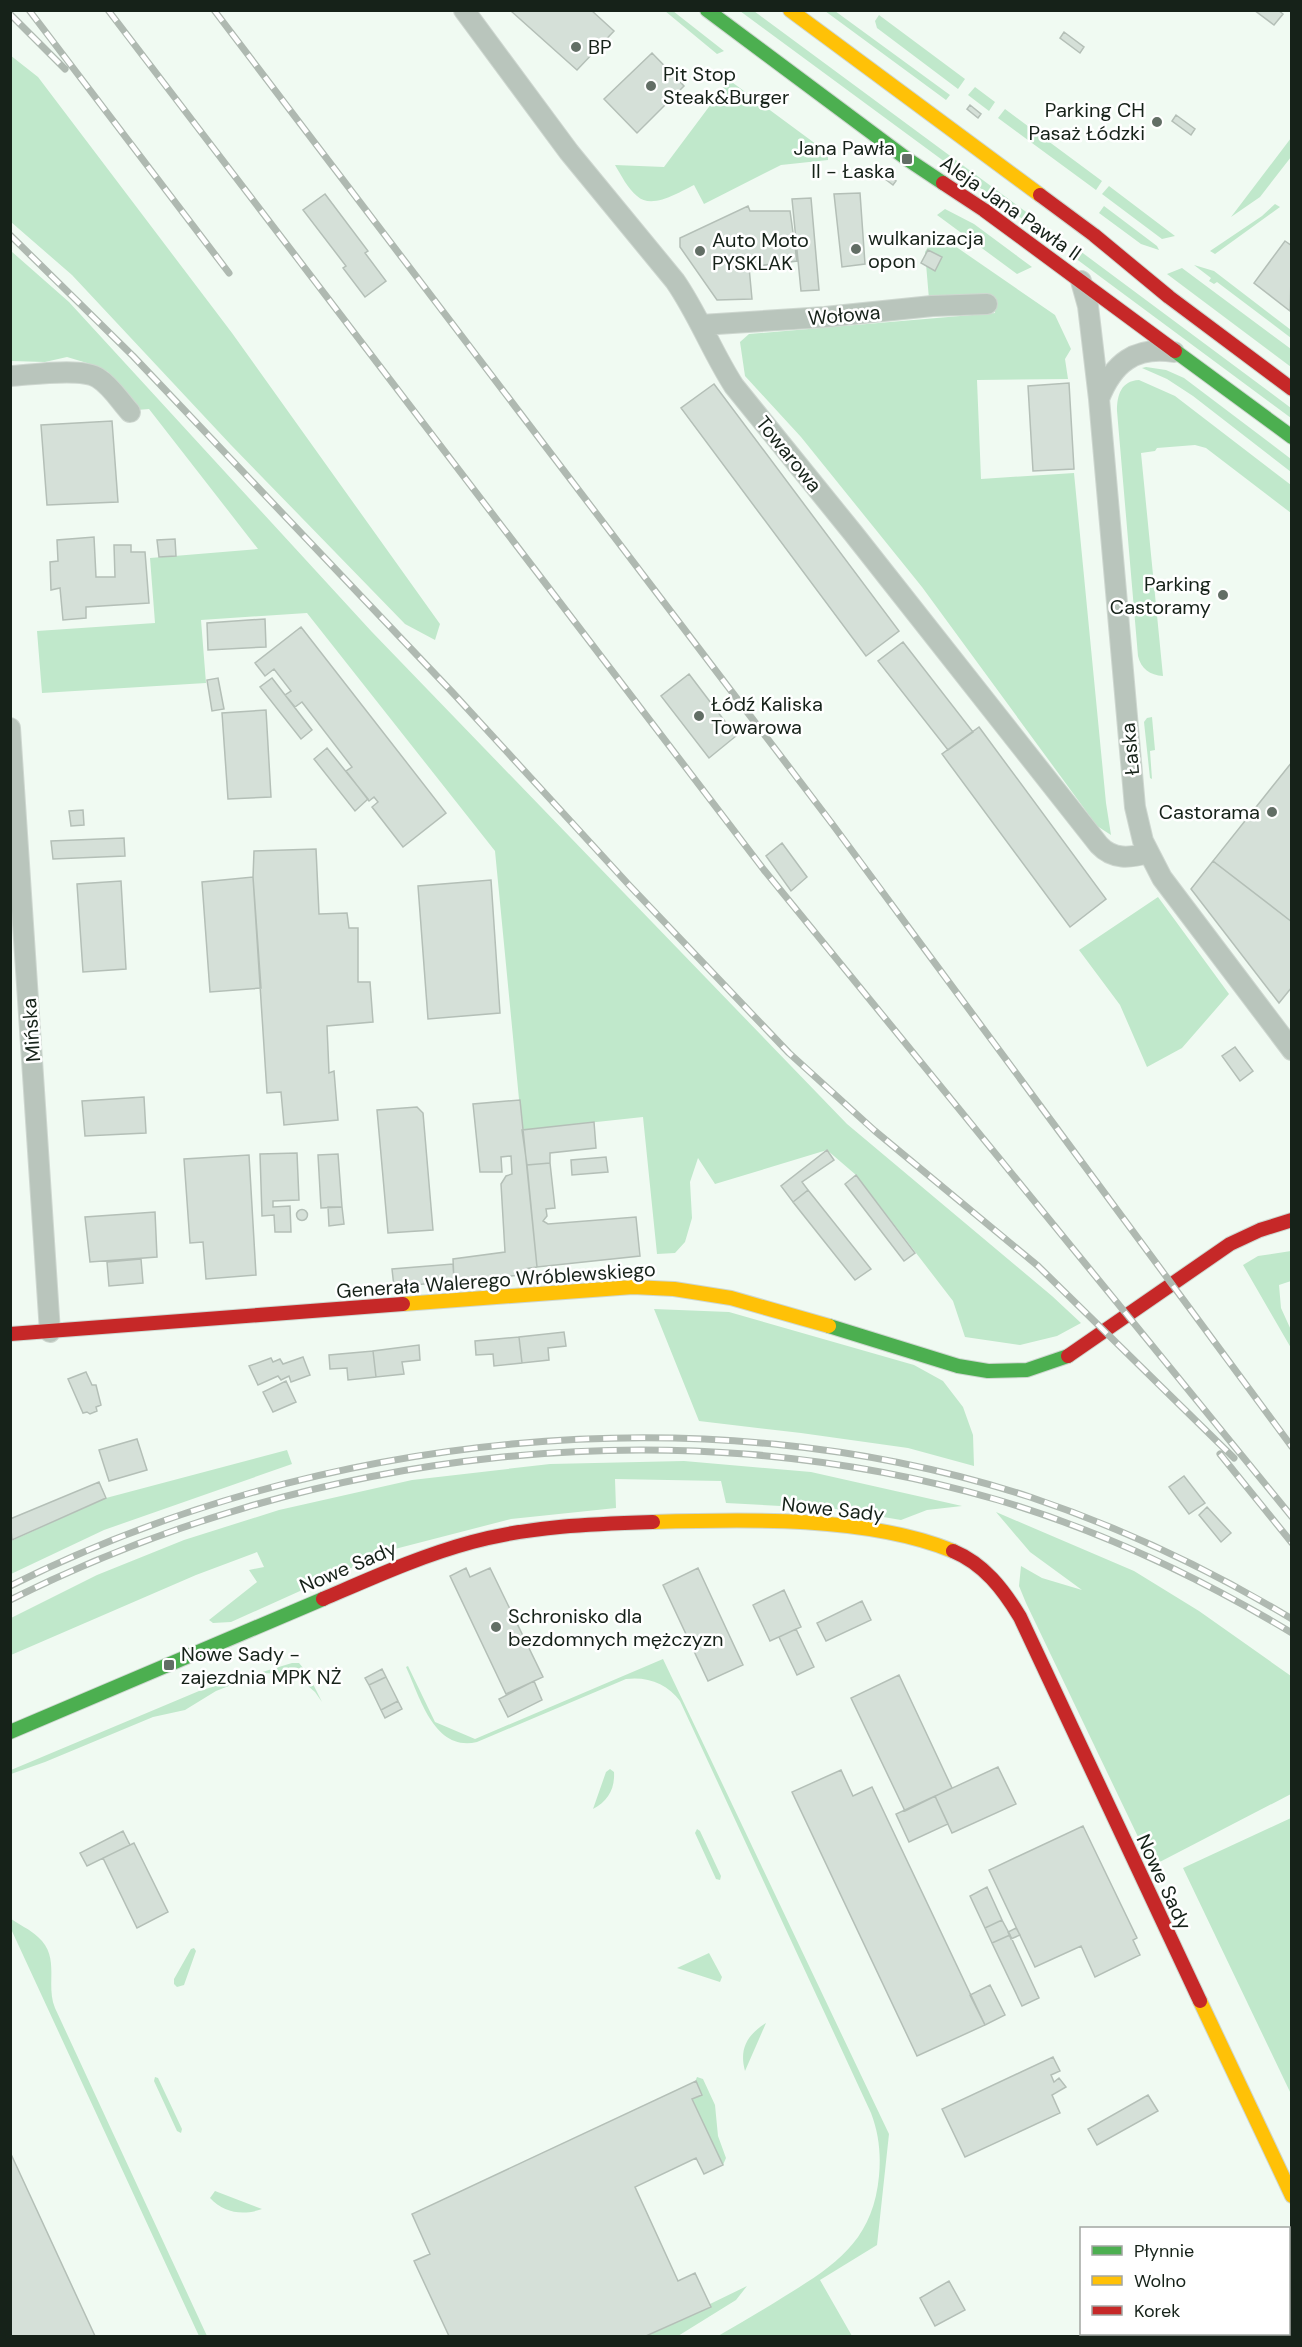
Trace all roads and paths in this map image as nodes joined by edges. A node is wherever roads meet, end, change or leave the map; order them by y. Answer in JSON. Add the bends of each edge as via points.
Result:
{"nodes":[{"id":1,"x":464,"y":10,"type":"edge"},
{"id":2,"x":707,"y":10,"type":"edge"},
{"id":3,"x":790,"y":10,"type":"edge"},
{"id":4,"x":1081,"y":281,"type":"junction"},
{"id":5,"x":987,"y":304,"type":"dead end"},
{"id":6,"x":701,"y":325,"type":"junction"},
{"id":7,"x":1177,"y":352,"type":"junction"},
{"id":8,"x":10,"y":376,"type":"edge"},
{"id":9,"x":1292,"y":389,"type":"edge"},
{"id":10,"x":1099,"y":399,"type":"junction"},
{"id":11,"x":130,"y":412,"type":"dead end"},
{"id":12,"x":1292,"y":437,"type":"edge"},
{"id":13,"x":10,"y":728,"type":"edge"},
{"id":14,"x":1148,"y":853,"type":"junction"},
{"id":15,"x":1292,"y":1050,"type":"edge"},
{"id":16,"x":1292,"y":1220,"type":"edge"},
{"id":17,"x":50,"y":1332,"type":"junction"},
{"id":18,"x":10,"y":1334,"type":"edge"},
{"id":19,"x":10,"y":1732,"type":"edge"},
{"id":20,"x":1292,"y":2196,"type":"edge"}],
"edges":[{"from":1,"to":6,"type":"street","name":"Towarowa","via":[[576,160],[675,281]]},
{"from":2,"to":4,"type":"street","name":"Aleja Jana Pawła II","via":[[907,159]]},
{"from":3,"to":9,"type":"street","name":"Aleja Jana Pawła II"},
{"from":4,"to":7,"type":"street","name":"Aleja Jana Pawła II"},
{"from":4,"to":10,"type":"street","name":"Łaska","via":[[1088,306]]},
{"from":5,"to":6,"type":"street","name":"Wołowa"},
{"from":6,"to":14,"type":"street","name":"Towarowa","via":[[734,386],[1099,845],[1119,857]]},
{"from":7,"to":10,"type":"street","via":[[1150,351],[1131,357],[1108,378]]},
{"from":7,"to":12,"type":"street","name":"Aleja Jana Pawła II"},
{"from":8,"to":11,"type":"street","via":[[96,376]]},
{"from":10,"to":14,"type":"street","name":"Łaska","via":[[1135,807]]},
{"from":13,"to":17,"type":"street","name":"Mińska"},
{"from":14,"to":15,"type":"street","name":"Łaska","via":[[1162,878]]},
{"from":16,"to":17,"type":"street","name":"Generała Walerego Wróblewskiego","via":[[1240,1238],[1069,1355],[1021,1372],[958,1366],[756,1304],[655,1288],[599,1289]]},
{"from":17,"to":18,"type":"street","name":"Generała Walerego Wróblewskiego"},
{"from":19,"to":20,"type":"street","name":"Nowe Sady","via":[[424,1556],[474,1541],[576,1525],[706,1520],[854,1526],[935,1543],[962,1555],[988,1574],[1020,1617]]}]}
